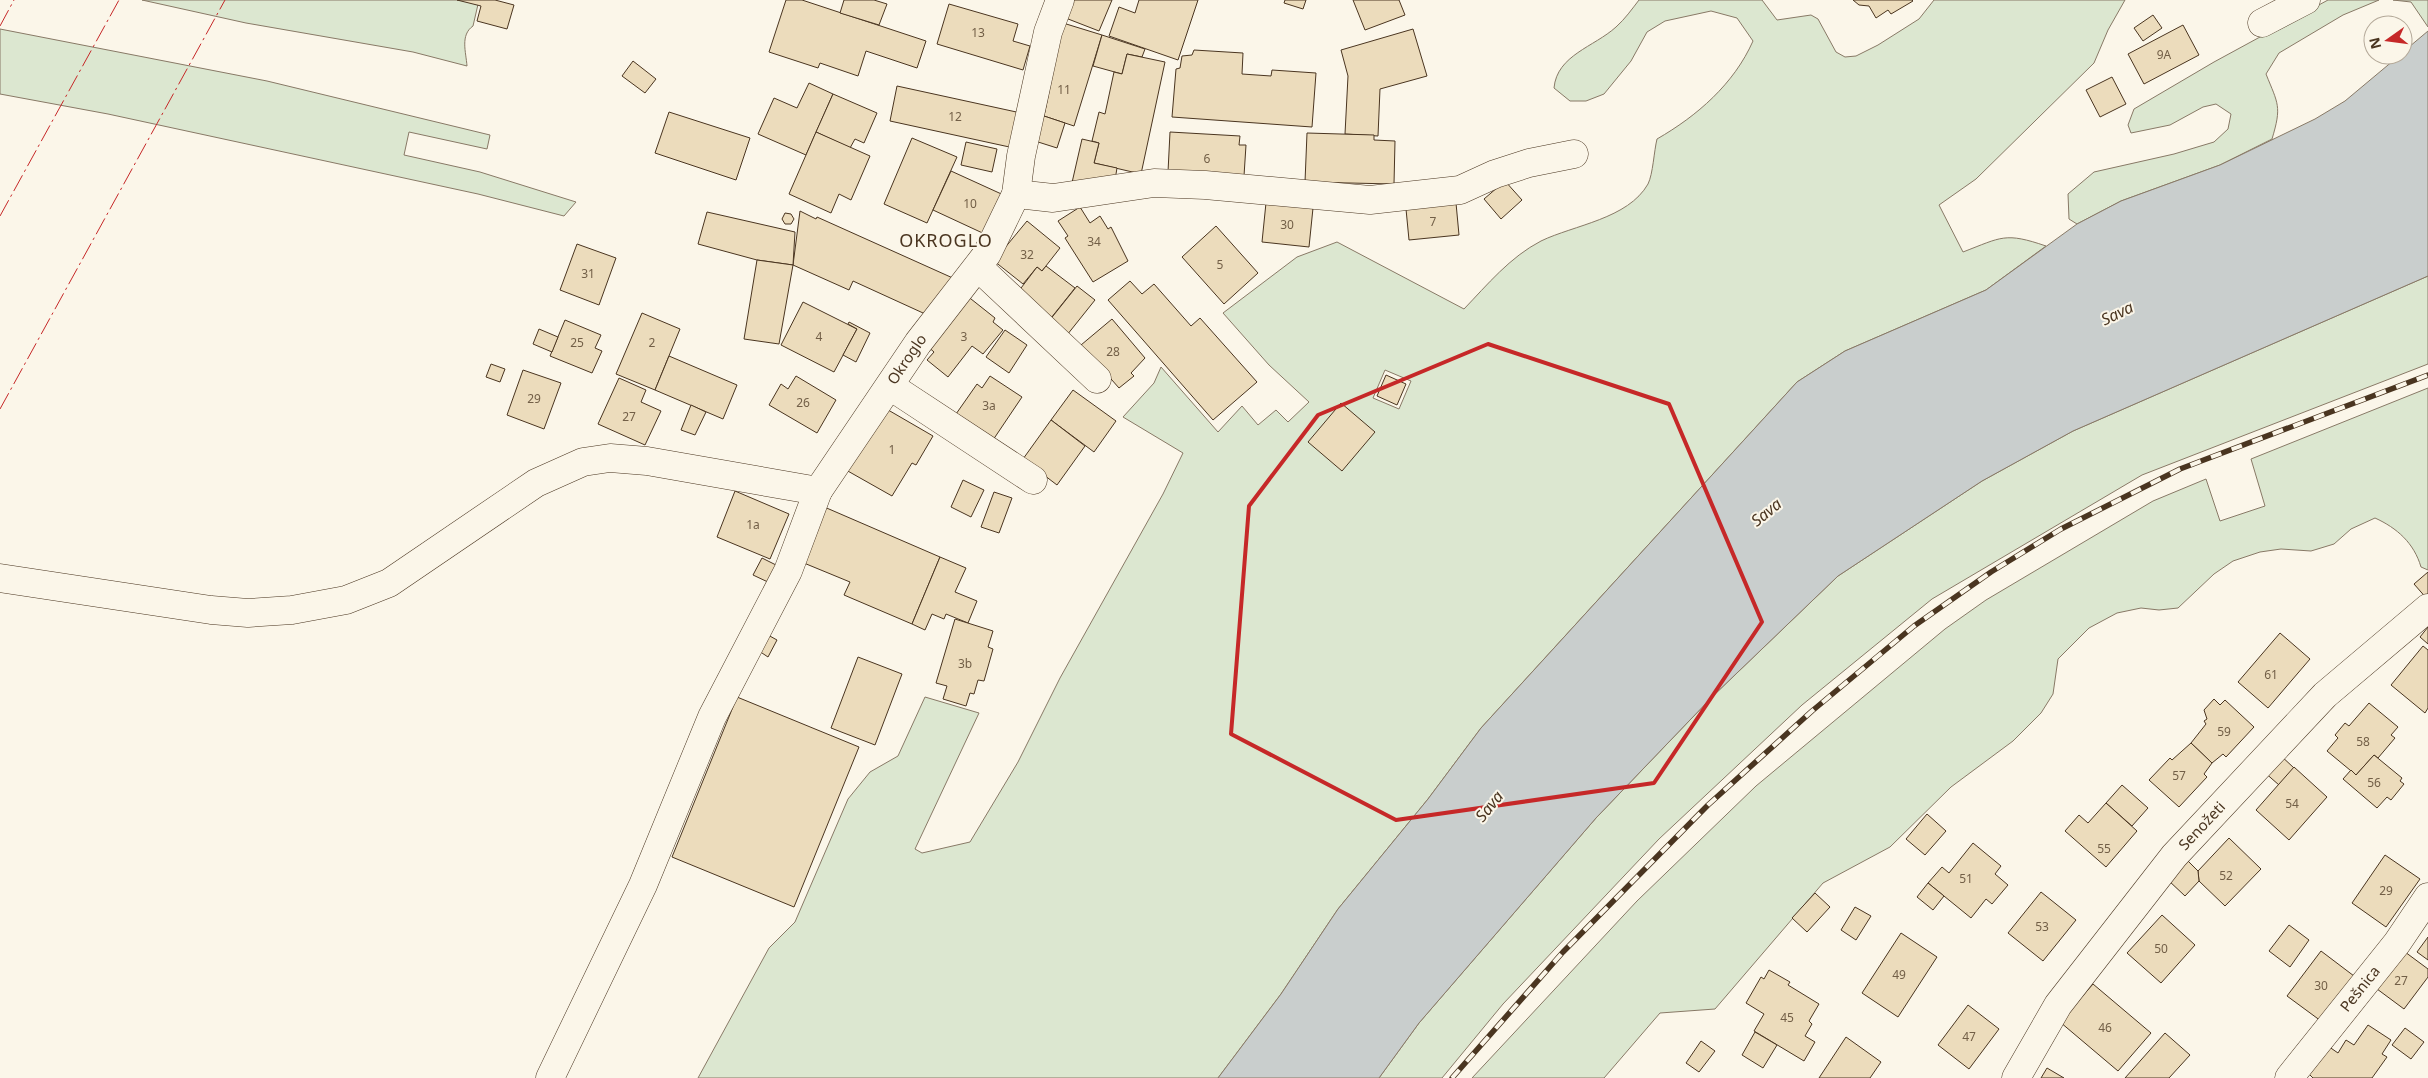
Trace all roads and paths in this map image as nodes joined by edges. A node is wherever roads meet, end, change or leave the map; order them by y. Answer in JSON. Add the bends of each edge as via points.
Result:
{"nodes":[{"id":1,"x":1060,"y":0,"type":"edge"},
{"id":2,"x":2306,"y":0,"type":"edge"},
{"id":3,"x":2262,"y":23,"type":"dead end"},
{"id":4,"x":1574,"y":154,"type":"dead end"},
{"id":5,"x":1016,"y":194,"type":"junction"},
{"id":6,"x":978,"y":267,"type":"junction"},
{"id":7,"x":1097,"y":379,"type":"dead end"},
{"id":8,"x":890,"y":386,"type":"junction"},
{"id":9,"x":1033,"y":480,"type":"dead end"},
{"id":10,"x":818,"y":491,"type":"junction"},
{"id":11,"x":0,"y":578,"type":"edge"},
{"id":12,"x":2428,"y":608,"type":"edge"},
{"id":13,"x":2428,"y":897,"type":"edge"},
{"id":14,"x":550,"y":1078,"type":"edge"},
{"id":15,"x":2016,"y":1078,"type":"edge"},
{"id":16,"x":2289,"y":1078,"type":"edge"}],
"edges":[{"from":1,"to":5,"type":"street","name":"Okroglo","via":[[1048,32]]},
{"from":2,"to":3,"type":"street"},
{"from":4,"to":5,"type":"street","via":[[1529,163],[1460,190],[1370,200],[1154,183],[1053,198]]},
{"from":5,"to":6,"type":"street","name":"Okroglo"},
{"from":6,"to":7,"type":"street"},
{"from":6,"to":8,"type":"street","name":"Okroglo"},
{"from":8,"to":9,"type":"street"},
{"from":8,"to":10,"type":"street","name":"Okroglo"},
{"from":10,"to":11,"type":"street","via":[[648,461],[610,458],[583,462],[536,483],[389,583],[337,602],[292,610],[220,611]]},
{"from":10,"to":14,"type":"street","name":"Okroglo","via":[[788,571],[712,717],[643,885]]},
{"from":12,"to":15,"type":"street","name":"Senožeti","via":[[2324,695],[2174,856],[2058,1005]]},
{"from":13,"to":16,"type":"street","name":"Pešnica","via":[[2397,943]]}]}
